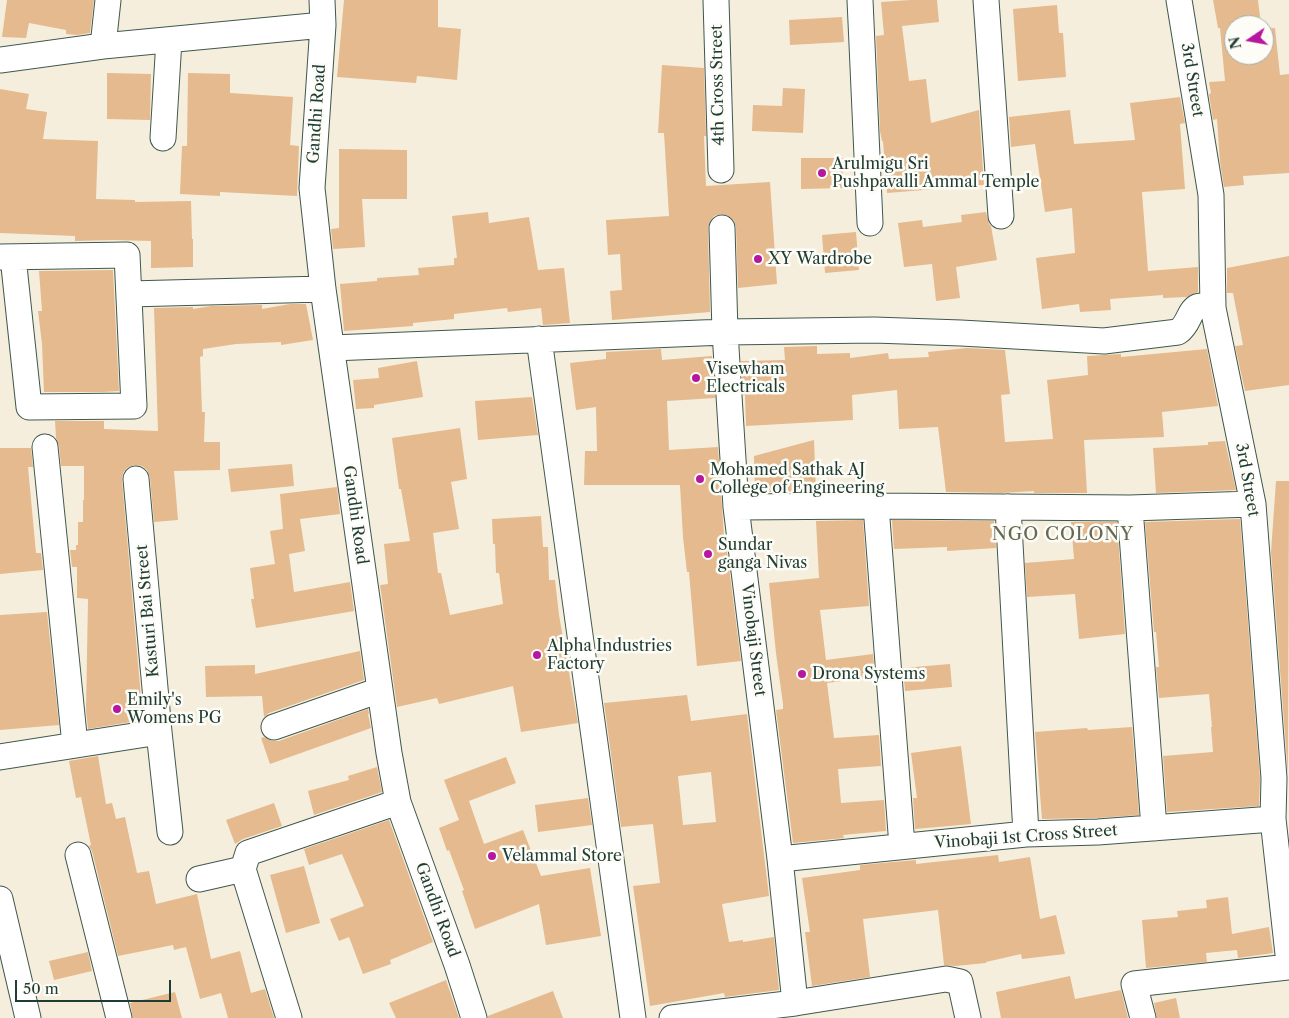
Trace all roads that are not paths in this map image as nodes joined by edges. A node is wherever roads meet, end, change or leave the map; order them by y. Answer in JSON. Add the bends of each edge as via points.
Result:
{"nodes":[{"id":1,"x":108,"y":0,"type":"edge"},
{"id":2,"x":322,"y":0,"type":"edge"},
{"id":3,"x":716,"y":0,"type":"edge"},
{"id":4,"x":860,"y":0,"type":"edge"},
{"id":5,"x":986,"y":0,"type":"edge"},
{"id":6,"x":1179,"y":0,"type":"edge"},
{"id":7,"x":323,"y":25,"type":"junction"},
{"id":8,"x":169,"y":40,"type":"junction"},
{"id":9,"x":103,"y":46,"type":"junction"},
{"id":10,"x":0,"y":60,"type":"edge"},
{"id":11,"x":163,"y":138,"type":"dead end"},
{"id":12,"x":721,"y":170,"type":"dead end"},
{"id":13,"x":1001,"y":216,"type":"dead end"},
{"id":14,"x":870,"y":223,"type":"dead end"},
{"id":15,"x":722,"y":228,"type":"dead end"},
{"id":16,"x":6,"y":257,"type":"edge"},
{"id":17,"x":323,"y":289,"type":"junction"},
{"id":18,"x":129,"y":294,"type":"junction"},
{"id":19,"x":1213,"y":308,"type":"junction"},
{"id":20,"x":725,"y":332,"type":"junction"},
{"id":21,"x":539,"y":339,"type":"junction"},
{"id":22,"x":332,"y":348,"type":"junction"},
{"id":23,"x":45,"y":447,"type":"dead end"},
{"id":24,"x":136,"y":479,"type":"dead end"},
{"id":25,"x":1253,"y":504,"type":"junction"},
{"id":26,"x":876,"y":506,"type":"junction"},
{"id":27,"x":736,"y":507,"type":"junction"},
{"id":28,"x":1008,"y":507,"type":"junction"},
{"id":29,"x":1130,"y":508,"type":"junction"},
{"id":30,"x":380,"y":690,"type":"junction"},
{"id":31,"x":274,"y":727,"type":"dead end"},
{"id":32,"x":159,"y":732,"type":"junction"},
{"id":33,"x":75,"y":745,"type":"junction"},
{"id":34,"x":0,"y":757,"type":"edge"},
{"id":35,"x":1282,"y":778,"type":"edge"},
{"id":36,"x":398,"y":802,"type":"junction"},
{"id":37,"x":1273,"y":819,"type":"junction"},
{"id":38,"x":1154,"y":828,"type":"junction"},
{"id":39,"x":170,"y":832,"type":"dead end"},
{"id":40,"x":1026,"y":834,"type":"junction"},
{"id":41,"x":902,"y":846,"type":"junction"},
{"id":42,"x":78,"y":855,"type":"dead end"},
{"id":43,"x":780,"y":859,"type":"junction"},
{"id":44,"x":243,"y":869,"type":"junction"},
{"id":45,"x":199,"y":879,"type":"dead end"},
{"id":46,"x":0,"y":898,"type":"edge"},
{"id":47,"x":1289,"y":963,"type":"edge"},
{"id":48,"x":1289,"y":967,"type":"edge"},
{"id":49,"x":794,"y":1003,"type":"junction"},
{"id":50,"x":28,"y":1018,"type":"edge"},
{"id":51,"x":119,"y":1018,"type":"edge"},
{"id":52,"x":289,"y":1018,"type":"edge"},
{"id":53,"x":474,"y":1018,"type":"edge"},
{"id":54,"x":633,"y":1018,"type":"edge"},
{"id":55,"x":672,"y":1018,"type":"edge"},
{"id":56,"x":968,"y":1018,"type":"edge"},
{"id":57,"x":1143,"y":1018,"type":"edge"}],
"edges":[{"from":1,"to":9,"type":"street"},
{"from":2,"to":7,"type":"street","name":"Gandhi Road"},
{"from":3,"to":12,"type":"street","name":"4th Cross Street"},
{"from":4,"to":14,"type":"street"},
{"from":5,"to":13,"type":"street"},
{"from":6,"to":19,"type":"street","name":"3rd Street","via":[[1211,195]]},
{"from":7,"to":8,"type":"street"},
{"from":7,"to":17,"type":"street","name":"Gandhi Road","via":[[312,188]]},
{"from":8,"to":9,"type":"street"},
{"from":8,"to":11,"type":"street"},
{"from":9,"to":10,"type":"street"},
{"from":15,"to":20,"type":"street"},
{"from":16,"to":18,"type":"street","via":[[127,255]]},
{"from":16,"to":18,"type":"street","via":[[29,406],[134,406]]},
{"from":17,"to":18,"type":"street"},
{"from":17,"to":22,"type":"street","name":"Gandhi Road"},
{"from":19,"to":20,"type":"street","via":[[1199,305],[1178,332],[1104,341],[874,330]]},
{"from":19,"to":25,"type":"street","name":"3rd Street"},
{"from":20,"to":21,"type":"street"},
{"from":20,"to":27,"type":"street","name":"Vinobaji Street"},
{"from":21,"to":22,"type":"street"},
{"from":21,"to":54,"type":"street"},
{"from":22,"to":30,"type":"street","name":"Gandhi Road"},
{"from":23,"to":33,"type":"street"},
{"from":24,"to":32,"type":"street","name":"Kasturi Bai Street"},
{"from":25,"to":29,"type":"street"},
{"from":25,"to":35,"type":"street","name":"3rd Street"},
{"from":26,"to":27,"type":"street"},
{"from":26,"to":28,"type":"street"},
{"from":26,"to":41,"type":"street"},
{"from":27,"to":43,"type":"street","name":"Vinobaji Street"},
{"from":28,"to":29,"type":"street"},
{"from":28,"to":40,"type":"street"},
{"from":29,"to":38,"type":"street"},
{"from":30,"to":31,"type":"street"},
{"from":30,"to":36,"type":"street","name":"Gandhi Road"},
{"from":32,"to":33,"type":"street"},
{"from":32,"to":39,"type":"street","name":"Kasturi Bai Street"},
{"from":33,"to":34,"type":"street"},
{"from":35,"to":37,"type":"street","name":"3rd Street"},
{"from":36,"to":44,"type":"street","via":[[248,853]]},
{"from":36,"to":53,"type":"street","name":"Gandhi Road"},
{"from":37,"to":38,"type":"street","name":"Vinobaji 1st Cross Street"},
{"from":37,"to":47,"type":"street","name":"3rd Street"},
{"from":38,"to":40,"type":"street","name":"Vinobaji 1st Cross Street"},
{"from":40,"to":41,"type":"street","name":"Vinobaji 1st Cross Street"},
{"from":41,"to":43,"type":"street","name":"Vinobaji 1st Cross Street"},
{"from":42,"to":51,"type":"street"},
{"from":43,"to":49,"type":"street","name":"Vinobaji Street"},
{"from":44,"to":45,"type":"street"},
{"from":44,"to":52,"type":"street"},
{"from":46,"to":50,"type":"street"},
{"from":48,"to":57,"type":"street","via":[[1134,984]]},
{"from":49,"to":55,"type":"street"},
{"from":49,"to":56,"type":"street","via":[[946,979],[960,982]]}]}
